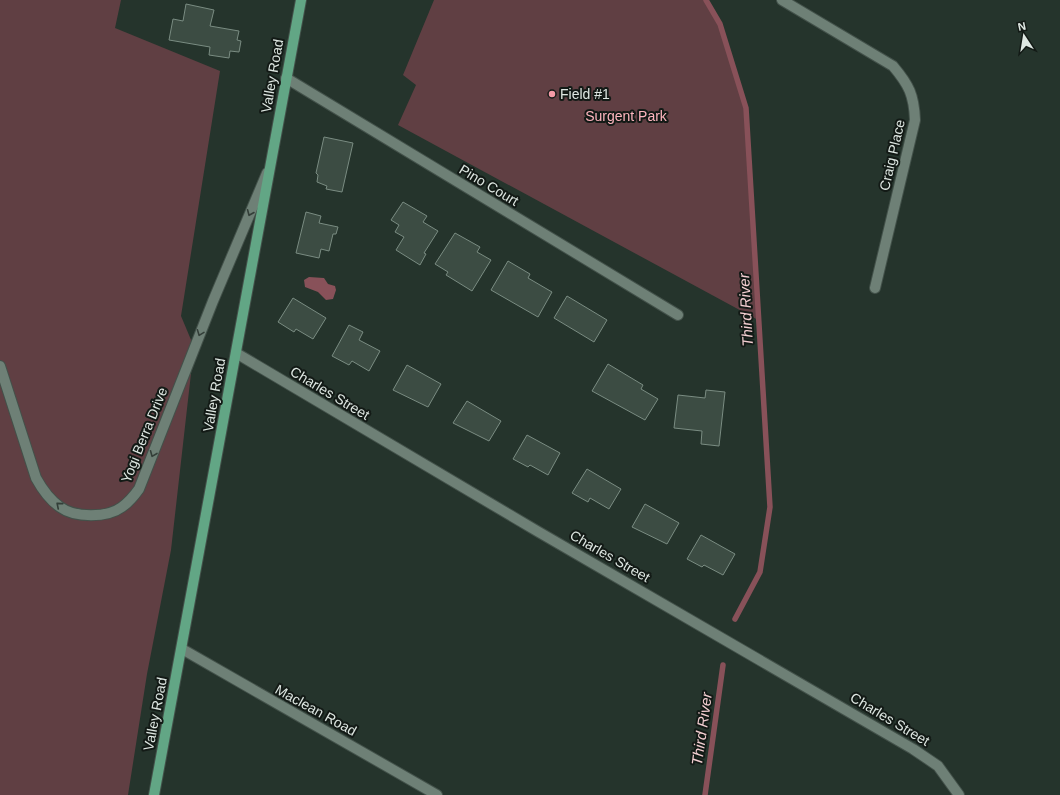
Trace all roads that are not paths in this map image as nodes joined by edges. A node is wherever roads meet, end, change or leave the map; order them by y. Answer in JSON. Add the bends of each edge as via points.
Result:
{"nodes":[{"id":1,"x":301,"y":0,"type":"edge"},
{"id":2,"x":782,"y":0,"type":"edge"},
{"id":3,"x":286,"y":78,"type":"junction"},
{"id":4,"x":271,"y":164,"type":"junction"},
{"id":5,"x":875,"y":288,"type":"dead end"},
{"id":6,"x":678,"y":315,"type":"dead end"},
{"id":7,"x":236,"y":353,"type":"junction"},
{"id":8,"x":0,"y":366,"type":"edge"},
{"id":9,"x":182,"y":649,"type":"junction"},
{"id":10,"x":154,"y":795,"type":"edge"},
{"id":11,"x":437,"y":795,"type":"edge"},
{"id":12,"x":959,"y":795,"type":"edge"}],
"edges":[{"from":1,"to":3,"type":"main road","name":"Valley Road"},
{"from":2,"to":5,"type":"street","name":"Craig Place","via":[[893,66],[905,81],[914,100],[915,120]]},
{"from":3,"to":4,"type":"main road","name":"Valley Road"},
{"from":3,"to":6,"type":"street","name":"Pino Court"},
{"from":4,"to":7,"type":"main road","name":"Valley Road"},
{"from":4,"to":8,"type":"street","name":"Yogi Berra Drive","one_way":true,"via":[[138,489],[121,509],[93,515],[71,513],[60,507],[42,489],[36,478]]},
{"from":7,"to":9,"type":"main road","name":"Valley Road"},
{"from":7,"to":12,"type":"street","name":"Charles Street","via":[[537,531],[913,748],[938,766]]},
{"from":9,"to":10,"type":"main road","name":"Valley Road"},
{"from":9,"to":11,"type":"street","name":"Maclean Road"}]}
